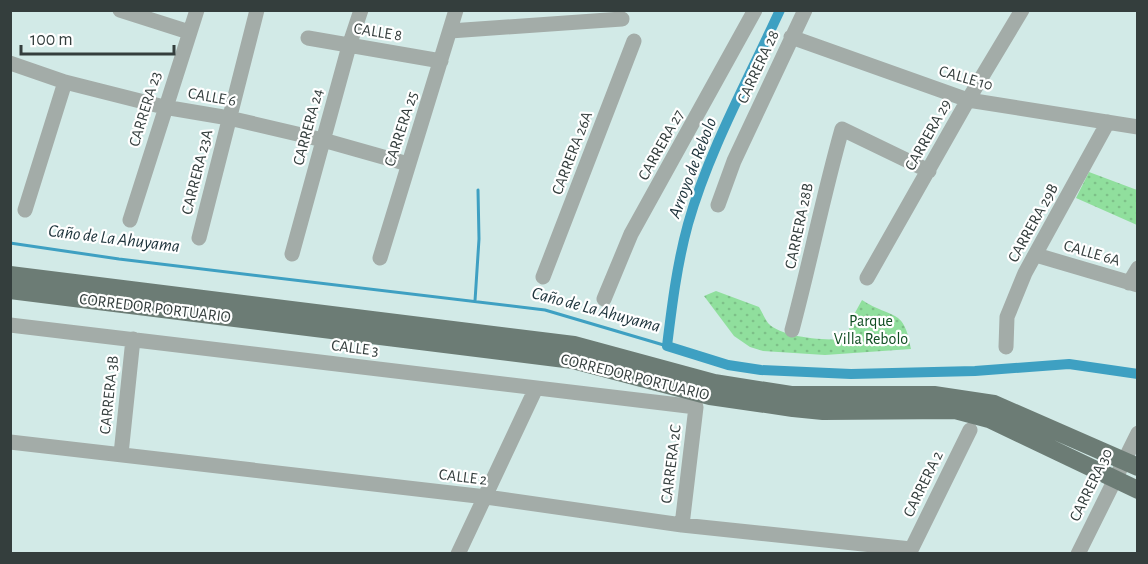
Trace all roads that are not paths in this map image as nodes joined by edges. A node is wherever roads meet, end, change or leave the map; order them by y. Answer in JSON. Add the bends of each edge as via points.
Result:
{"nodes":[{"id":1,"x":120,"y":10,"type":"edge"},
{"id":2,"x":197,"y":10,"type":"edge"},
{"id":3,"x":257,"y":10,"type":"edge"},
{"id":4,"x":361,"y":10,"type":"edge"},
{"id":5,"x":456,"y":10,"type":"edge"},
{"id":6,"x":527,"y":10,"type":"edge"},
{"id":7,"x":755,"y":10,"type":"edge"},
{"id":8,"x":805,"y":10,"type":"edge"},
{"id":9,"x":1022,"y":10,"type":"edge"},
{"id":10,"x":622,"y":19,"type":"dead end"},
{"id":11,"x":519,"y":26,"type":"junction"},
{"id":12,"x":450,"y":31,"type":"junction"},
{"id":13,"x":189,"y":32,"type":"junction"},
{"id":14,"x":791,"y":37,"type":"junction"},
{"id":15,"x":308,"y":38,"type":"dead end"},
{"id":16,"x":634,"y":41,"type":"dead end"},
{"id":17,"x":349,"y":46,"type":"junction"},
{"id":18,"x":441,"y":60,"type":"junction"},
{"id":19,"x":10,"y":63,"type":"edge"},
{"id":20,"x":65,"y":82,"type":"junction"},
{"id":21,"x":968,"y":100,"type":"junction"},
{"id":22,"x":164,"y":107,"type":"junction"},
{"id":23,"x":229,"y":118,"type":"junction"},
{"id":24,"x":1108,"y":122,"type":"junction"},
{"id":25,"x":1137,"y":127,"type":"edge"},
{"id":26,"x":323,"y":140,"type":"junction"},
{"id":27,"x":408,"y":164,"type":"junction"},
{"id":28,"x":929,"y":171,"type":"junction"},
{"id":29,"x":718,"y":206,"type":"dead end"},
{"id":30,"x":25,"y":210,"type":"dead end"},
{"id":31,"x":130,"y":220,"type":"dead end"},
{"id":32,"x":199,"y":238,"type":"dead end"},
{"id":33,"x":292,"y":254,"type":"dead end"},
{"id":34,"x":1036,"y":255,"type":"junction"},
{"id":35,"x":380,"y":258,"type":"dead end"},
{"id":36,"x":1137,"y":268,"type":"edge"},
{"id":37,"x":10,"y":275,"type":"edge"},
{"id":38,"x":543,"y":277,"type":"dead end"},
{"id":39,"x":867,"y":278,"type":"dead end"},
{"id":40,"x":1133,"y":284,"type":"edge"},
{"id":41,"x":10,"y":290,"type":"edge"},
{"id":42,"x":604,"y":299,"type":"dead end"},
{"id":43,"x":10,"y":325,"type":"edge"},
{"id":44,"x":792,"y":330,"type":"dead end"},
{"id":45,"x":133,"y":339,"type":"junction"},
{"id":46,"x":1006,"y":347,"type":"dead end"},
{"id":47,"x":536,"y":388,"type":"junction"},
{"id":48,"x":703,"y":394,"type":"junction"},
{"id":49,"x":970,"y":430,"type":"dead end"},
{"id":50,"x":1137,"y":433,"type":"edge"},
{"id":51,"x":10,"y":442,"type":"edge"},
{"id":52,"x":121,"y":454,"type":"junction"},
{"id":53,"x":1131,"y":463,"type":"edge"},
{"id":54,"x":1114,"y":479,"type":"junction"},
{"id":55,"x":1137,"y":490,"type":"edge"},
{"id":56,"x":486,"y":497,"type":"junction"},
{"id":57,"x":682,"y":525,"type":"junction"},
{"id":58,"x":910,"y":551,"type":"edge"},
{"id":59,"x":458,"y":554,"type":"edge"},
{"id":60,"x":1078,"y":554,"type":"edge"}],
"edges":[{"from":1,"to":13,"type":"street"},
{"from":2,"to":13,"type":"street","name":"CARRERA 23"},
{"from":3,"to":23,"type":"street","name":"CARRERA 23A"},
{"from":4,"to":17,"type":"street","name":"CARRERA 24"},
{"from":5,"to":12,"type":"street","name":"CARRERA 25"},
{"from":6,"to":11,"type":"street"},
{"from":7,"to":42,"type":"street","name":"CARRERA 27","via":[[631,234]]},
{"from":8,"to":14,"type":"street","name":"CARRERA 28"},
{"from":9,"to":21,"type":"street","name":"CARRERA 29"},
{"from":10,"to":11,"type":"street"},
{"from":11,"to":12,"type":"street"},
{"from":12,"to":18,"type":"street","name":"CARRERA 25"},
{"from":13,"to":22,"type":"street","name":"CARRERA 23"},
{"from":14,"to":21,"type":"street","name":"CALLE 10"},
{"from":14,"to":29,"type":"street","name":"CARRERA 28","via":[[734,161]]},
{"from":15,"to":17,"type":"street","name":"CALLE 8"},
{"from":16,"to":38,"type":"street","name":"CARRERA 26A"},
{"from":17,"to":18,"type":"street","name":"CALLE 8"},
{"from":17,"to":26,"type":"street","name":"CARRERA 24"},
{"from":18,"to":27,"type":"street","name":"CARRERA 25"},
{"from":19,"to":20,"type":"street","name":"CALLE 6"},
{"from":20,"to":22,"type":"street","name":"CALLE 6"},
{"from":20,"to":30,"type":"street"},
{"from":21,"to":24,"type":"street","name":"CALLE 10"},
{"from":21,"to":28,"type":"street","name":"CARRERA 29"},
{"from":22,"to":23,"type":"street","name":"CALLE 6"},
{"from":22,"to":31,"type":"street","name":"CARRERA 23"},
{"from":23,"to":26,"type":"street","name":"CALLE 6"},
{"from":23,"to":32,"type":"street","name":"CARRERA 23A"},
{"from":24,"to":25,"type":"street","name":"CALLE 10"},
{"from":24,"to":34,"type":"street","name":"CARRERA 29B"},
{"from":26,"to":27,"type":"street","name":"CALLE 6"},
{"from":26,"to":33,"type":"street","name":"CARRERA 24"},
{"from":27,"to":35,"type":"street","name":"CARRERA 25"},
{"from":28,"to":39,"type":"street","name":"CARRERA 29"},
{"from":28,"to":44,"type":"street","name":"CARRERA 28B","via":[[842,129]]},
{"from":34,"to":40,"type":"street","name":"CALLE 6A"},
{"from":34,"to":46,"type":"street","name":"CARRERA 29B","via":[[1007,317]]},
{"from":36,"to":40,"type":"street"},
{"from":37,"to":48,"type":"main road","name":"CORREDOR PORTUARIO","via":[[574,345]]},
{"from":41,"to":48,"type":"main road","name":"CORREDOR PORTUARIO","via":[[573,360]]},
{"from":43,"to":45,"type":"street","name":"CALLE 3"},
{"from":45,"to":47,"type":"street","name":"CALLE 3"},
{"from":45,"to":52,"type":"street","name":"CARRERA 3B"},
{"from":47,"to":48,"type":"street","name":"CALLE 3"},
{"from":47,"to":56,"type":"street"},
{"from":48,"to":53,"type":"main road","name":"CORREDOR PORTUARIO","via":[[934,395],[977,400]]},
{"from":48,"to":54,"type":"main road","name":"CORREDOR PORTUARIO","via":[[823,411],[955,410],[989,419]]},
{"from":48,"to":57,"type":"street","name":"CARRERA 2C"},
{"from":49,"to":58,"type":"street","name":"CARRERA 2"},
{"from":50,"to":53,"type":"street","name":"CARRERA 30"},
{"from":51,"to":52,"type":"street","name":"CALLE 2"},
{"from":52,"to":56,"type":"street","name":"CALLE 2"},
{"from":53,"to":54,"type":"street","name":"CARRERA 30"},
{"from":54,"to":55,"type":"main road","name":"CORREDOR PORTUARIO"},
{"from":54,"to":60,"type":"street","name":"CARRERA 30"},
{"from":56,"to":57,"type":"street","name":"CALLE 2"},
{"from":56,"to":59,"type":"street"},
{"from":57,"to":58,"type":"street","name":"CALLE 2"}]}
